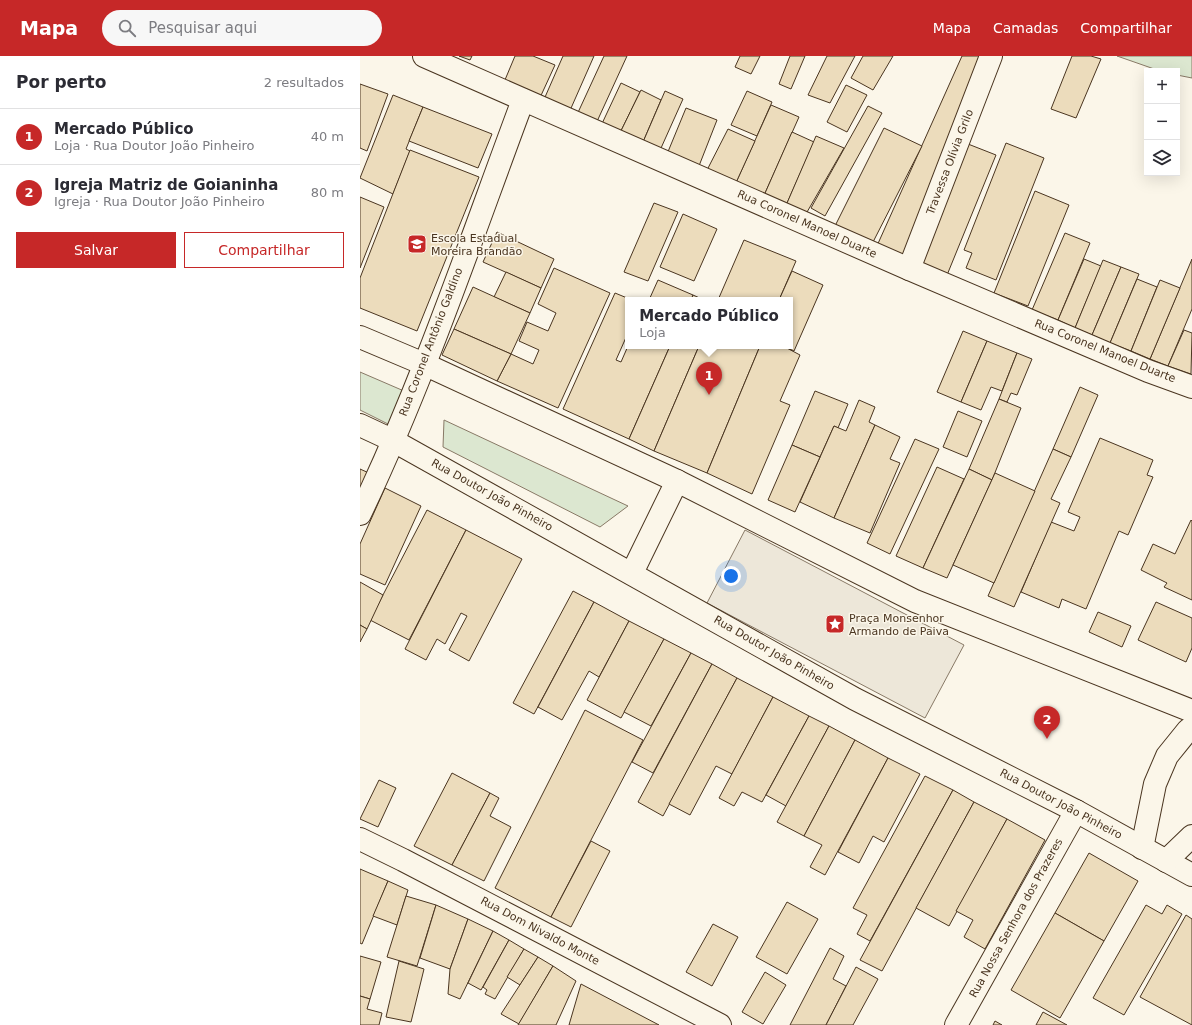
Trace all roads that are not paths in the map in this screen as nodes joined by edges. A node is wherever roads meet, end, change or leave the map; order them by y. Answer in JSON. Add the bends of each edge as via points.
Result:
{"nodes":[{"id":1,"x":424,"y":56,"type":"edge"},
{"id":2,"x":991,"y":56,"type":"edge"},
{"id":3,"x":523,"y":100,"type":"junction"},
{"id":4,"x":909,"y":269,"type":"junction"},
{"id":5,"x":360,"y":337,"type":"edge"},
{"id":6,"x":424,"y":364,"type":"junction"},
{"id":7,"x":1192,"y":387,"type":"edge"},
{"id":8,"x":360,"y":425,"type":"edge"},
{"id":9,"x":392,"y":440,"type":"junction"},
{"id":10,"x":676,"y":481,"type":"junction"},
{"id":11,"x":360,"y":514,"type":"edge"},
{"id":12,"x":632,"y":572,"type":"junction"},
{"id":13,"x":1192,"y":711,"type":"edge"},
{"id":14,"x":1192,"y":727,"type":"edge"},
{"id":15,"x":1076,"y":811,"type":"junction"},
{"id":16,"x":1192,"y":836,"type":"edge"},
{"id":17,"x":360,"y":840,"type":"edge"},
{"id":18,"x":1142,"y":848,"type":"junction"},
{"id":19,"x":1166,"y":861,"type":"junction"},
{"id":20,"x":1192,"y":875,"type":"edge"},
{"id":21,"x":720,"y":1025,"type":"edge"},
{"id":22,"x":956,"y":1025,"type":"edge"}],
"edges":[{"from":1,"to":3,"type":"street","name":"Rua Coronel Manoel Duarte"},
{"from":2,"to":4,"type":"street","name":"Travessa Olívia Grilo"},
{"from":3,"to":4,"type":"street","name":"Rua Coronel Manoel Duarte"},
{"from":3,"to":6,"type":"street","name":"Rua Coronel Antônio Galdino"},
{"from":4,"to":7,"type":"street","name":"Rua Coronel Manoel Duarte","via":[[1148,371]]},
{"from":5,"to":6,"type":"street"},
{"from":6,"to":9,"type":"street","name":"Rua Coronel Antônio Galdino"},
{"from":6,"to":10,"type":"street"},
{"from":8,"to":9,"type":"street","name":"Rua Doutor João Pinheiro"},
{"from":9,"to":11,"type":"street","name":"Rua Coronel Antônio Galdino"},
{"from":9,"to":12,"type":"street","name":"Rua Doutor João Pinheiro"},
{"from":10,"to":12,"type":"street"},
{"from":10,"to":13,"type":"street","via":[[916,600]]},
{"from":12,"to":15,"type":"street","name":"Rua Doutor João Pinheiro","via":[[855,699]]},
{"from":14,"to":18,"type":"street","via":[[1167,756],[1155,784]]},
{"from":15,"to":18,"type":"street","name":"Rua Doutor João Pinheiro"},
{"from":15,"to":22,"type":"street","name":"Rua Nossa Senhora dos Prazeres"},
{"from":16,"to":19,"type":"street"},
{"from":17,"to":21,"type":"street","name":"Rua Dom Nivaldo Monte","via":[[404,860]]},
{"from":18,"to":19,"type":"street","name":"Rua Doutor João Pinheiro"},
{"from":19,"to":20,"type":"street","name":"Rua Doutor João Pinheiro"}]}
